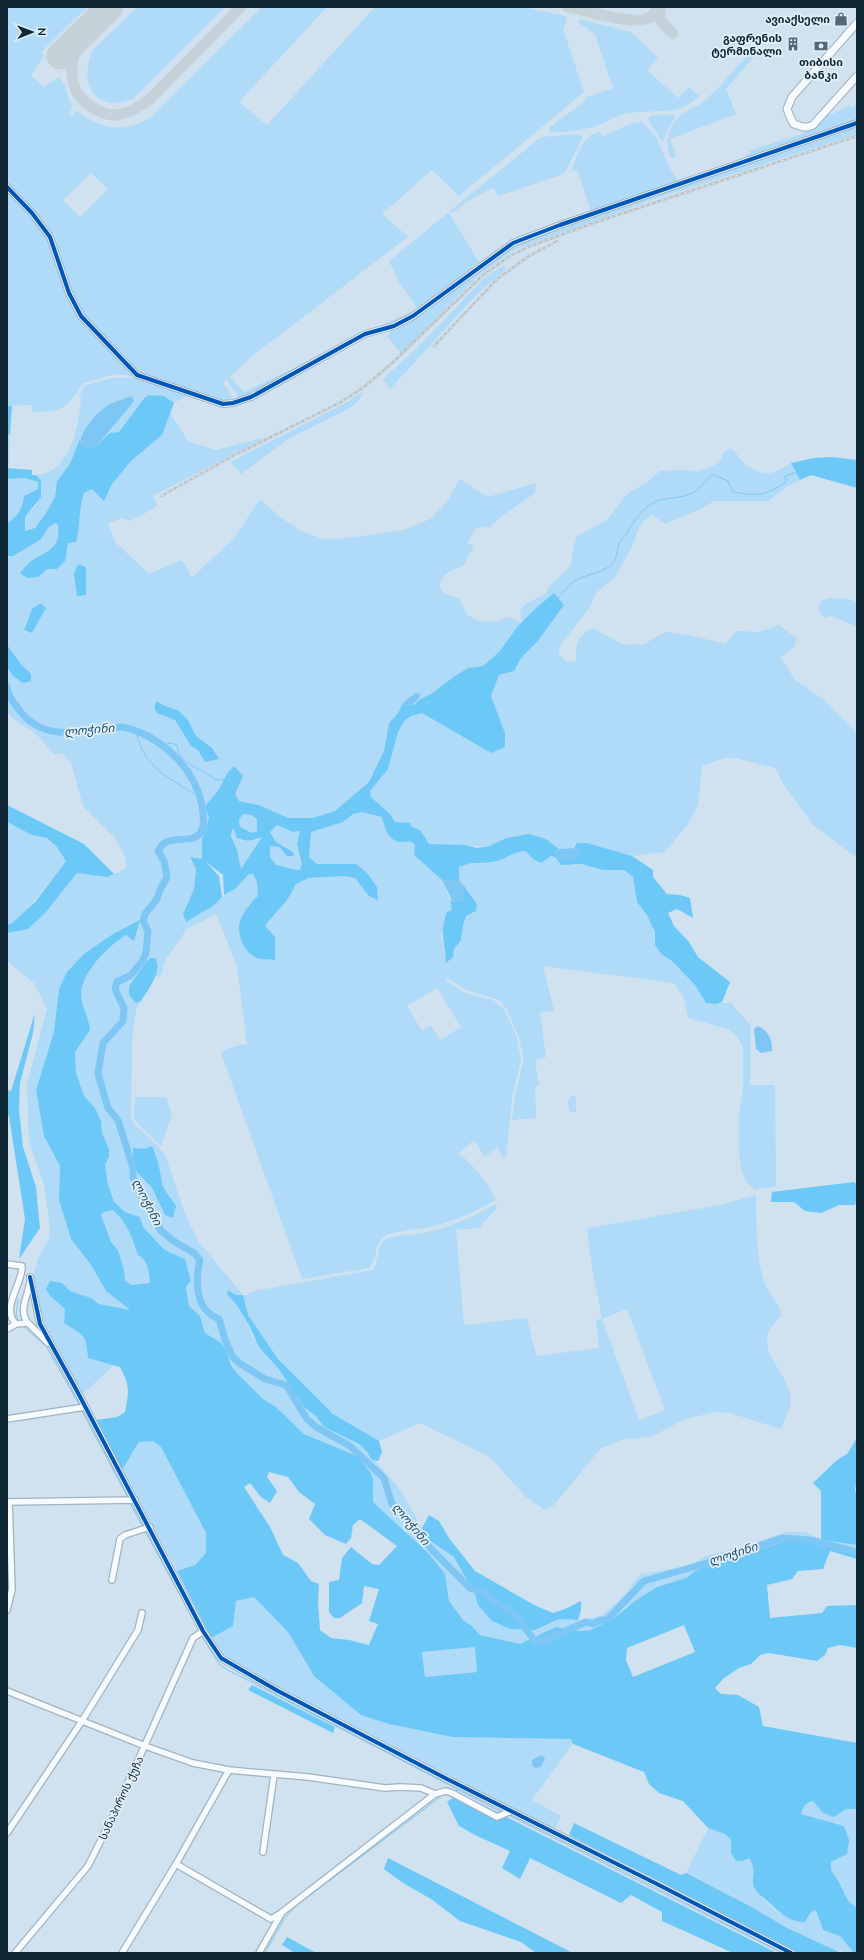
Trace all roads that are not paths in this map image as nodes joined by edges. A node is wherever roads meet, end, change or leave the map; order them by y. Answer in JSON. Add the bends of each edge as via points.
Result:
{"nodes":[{"id":1,"x":857,"y":24,"type":"edge"},
{"id":2,"x":857,"y":76,"type":"edge"},
{"id":3,"x":857,"y":123,"type":"edge"},
{"id":4,"x":7,"y":187,"type":"edge"},
{"id":5,"x":7,"y":1264,"type":"edge"},
{"id":6,"x":28,"y":1323,"type":"junction"},
{"id":7,"x":16,"y":1324,"type":"junction"},
{"id":8,"x":7,"y":1330,"type":"edge"},
{"id":9,"x":51,"y":1346,"type":"junction"},
{"id":10,"x":85,"y":1407,"type":"junction"},
{"id":11,"x":7,"y":1419,"type":"edge"},
{"id":12,"x":135,"y":1500,"type":"junction"},
{"id":13,"x":8,"y":1502,"type":"edge"},
{"id":14,"x":150,"y":1527,"type":"junction"},
{"id":15,"x":112,"y":1580,"type":"dead end"},
{"id":16,"x":7,"y":1610,"type":"edge"},
{"id":17,"x":142,"y":1613,"type":"dead end"},
{"id":18,"x":203,"y":1631,"type":"junction"},
{"id":19,"x":7,"y":1691,"type":"edge"},
{"id":20,"x":82,"y":1721,"type":"junction"},
{"id":21,"x":145,"y":1746,"type":"junction"},
{"id":22,"x":229,"y":1770,"type":"junction"},
{"id":23,"x":274,"y":1775,"type":"junction"},
{"id":24,"x":435,"y":1794,"type":"junction"},
{"id":25,"x":507,"y":1813,"type":"junction"},
{"id":26,"x":7,"y":1834,"type":"edge"},
{"id":27,"x":263,"y":1852,"type":"dead end"},
{"id":28,"x":176,"y":1864,"type":"junction"},
{"id":29,"x":281,"y":1913,"type":"junction"},
{"id":30,"x":16,"y":1953,"type":"edge"},
{"id":31,"x":122,"y":1953,"type":"edge"},
{"id":32,"x":259,"y":1953,"type":"edge"},
{"id":33,"x":791,"y":1953,"type":"edge"}],
"edges":[{"from":1,"to":2,"type":"main road","via":[[792,97],[787,109],[790,120],[803,127],[814,124]]},
{"from":3,"to":4,"type":"street","via":[[513,243],[413,316],[394,326],[365,334],[251,397],[233,403],[217,402],[138,375],[81,316],[69,293],[50,237],[32,212]]},
{"from":5,"to":7,"type":"street","via":[[22,1266],[10,1306],[11,1318]]},
{"from":6,"to":7,"type":"street"},
{"from":6,"to":9,"type":"street"},
{"from":6,"to":9,"type":"street","via":[[23,1312],[30,1277],[40,1324]]},
{"from":7,"to":8,"type":"street"},
{"from":9,"to":10,"type":"street"},
{"from":10,"to":11,"type":"street"},
{"from":10,"to":12,"type":"street"},
{"from":12,"to":13,"type":"street"},
{"from":12,"to":14,"type":"street"},
{"from":13,"to":16,"type":"street","via":[[12,1589]]},
{"from":14,"to":15,"type":"street","via":[[124,1535],[120,1539]]},
{"from":14,"to":18,"type":"street"},
{"from":17,"to":20,"type":"street","via":[[138,1630]]},
{"from":18,"to":21,"type":"street","name":"სანაპიროს ქუჩა","via":[[193,1638]]},
{"from":18,"to":25,"type":"street","via":[[216,1651],[228,1663]]},
{"from":19,"to":20,"type":"street"},
{"from":20,"to":21,"type":"street"},
{"from":20,"to":26,"type":"street"},
{"from":21,"to":22,"type":"street","via":[[193,1763]]},
{"from":21,"to":30,"type":"street","name":"სანაპიროს ქუჩა","via":[[88,1866]]},
{"from":22,"to":23,"type":"street"},
{"from":22,"to":28,"type":"street"},
{"from":23,"to":24,"type":"street","via":[[385,1788],[422,1788]]},
{"from":23,"to":27,"type":"street"},
{"from":24,"to":25,"type":"street","via":[[446,1791],[452,1793],[497,1817]]},
{"from":24,"to":29,"type":"street"},
{"from":25,"to":33,"type":"street"},
{"from":28,"to":29,"type":"street","via":[[272,1919]]},
{"from":28,"to":31,"type":"street"},
{"from":29,"to":32,"type":"street"}]}
